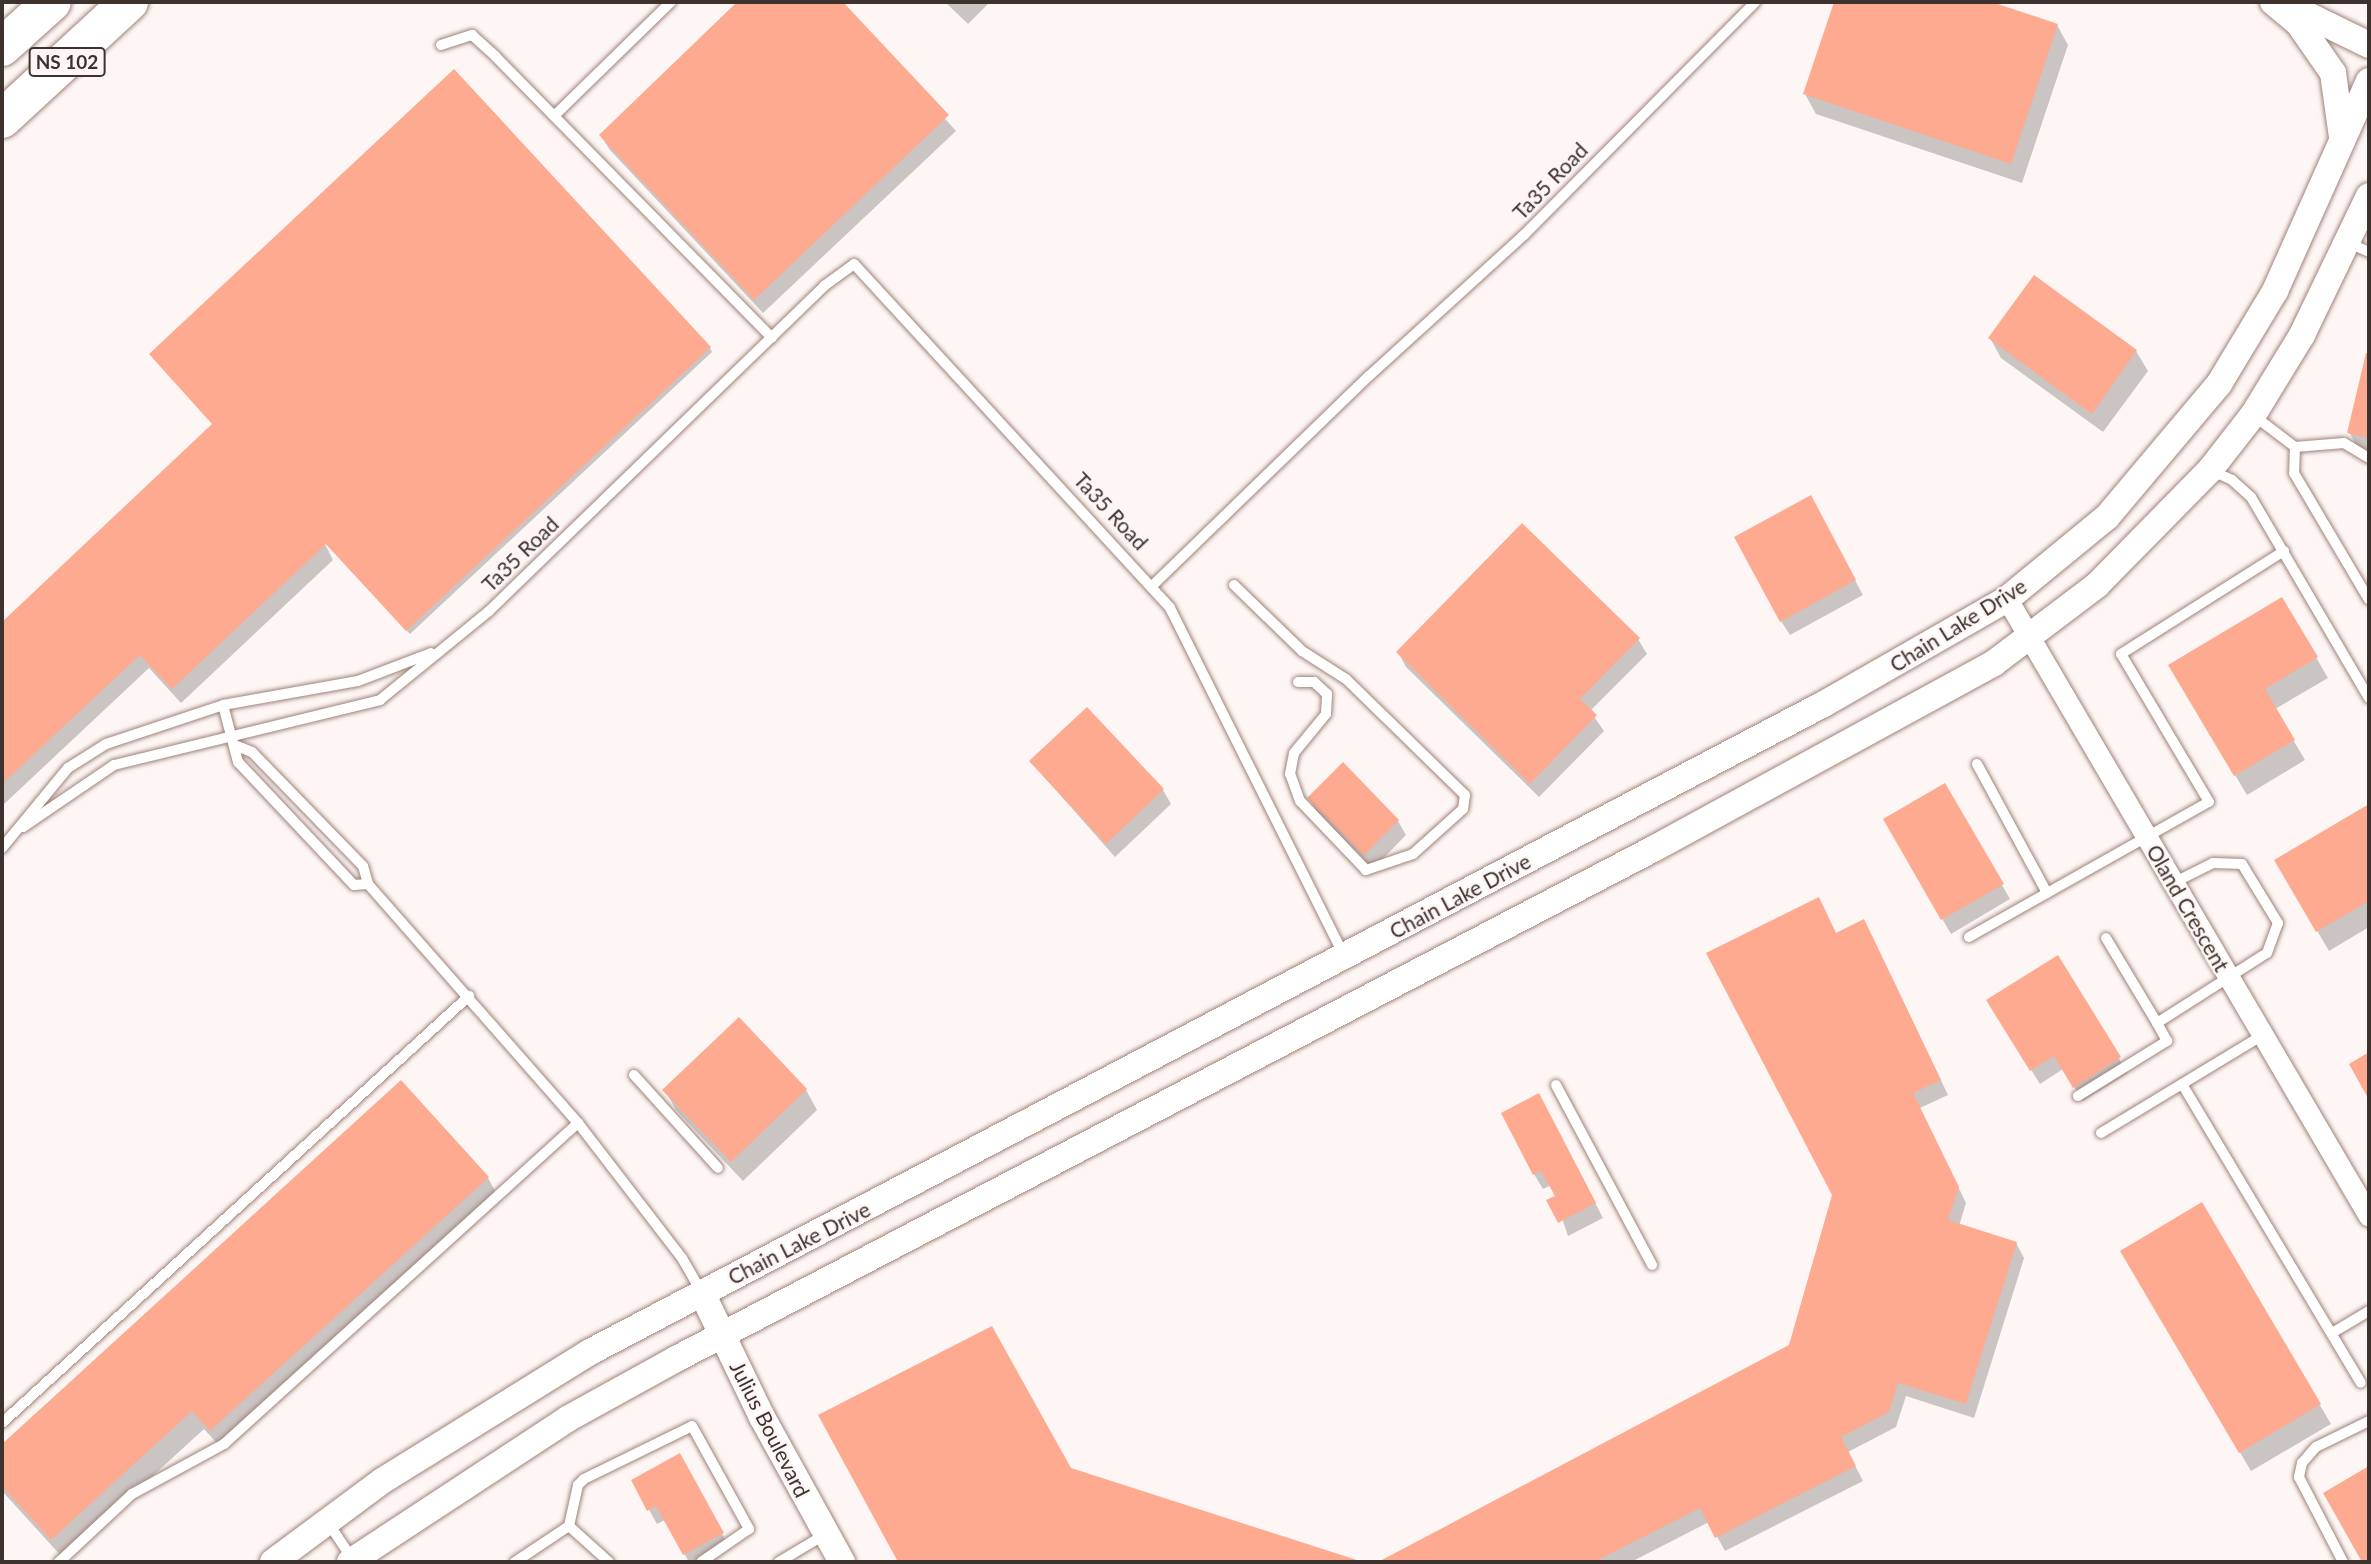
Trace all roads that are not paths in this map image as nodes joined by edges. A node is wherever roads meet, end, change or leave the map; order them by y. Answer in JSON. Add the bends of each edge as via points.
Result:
{"nodes":[{"id":1,"x":51,"y":2,"type":"edge"},
{"id":2,"x":129,"y":2,"type":"edge"},
{"id":3,"x":671,"y":2,"type":"edge"},
{"id":4,"x":1755,"y":2,"type":"edge"},
{"id":5,"x":2273,"y":2,"type":"edge"},
{"id":6,"x":2279,"y":2,"type":"edge"},
{"id":7,"x":441,"y":45,"type":"dead end"},
{"id":8,"x":2369,"y":45,"type":"edge"},
{"id":9,"x":2,"y":47,"type":"edge"},
{"id":10,"x":2369,"y":81,"type":"edge"},
{"id":11,"x":554,"y":116,"type":"junction"},
{"id":12,"x":2,"y":119,"type":"edge"},
{"id":13,"x":2342,"y":141,"type":"junction"},
{"id":14,"x":2369,"y":196,"type":"edge"},
{"id":15,"x":2359,"y":247,"type":"edge"},
{"id":16,"x":772,"y":338,"type":"junction"},
{"id":17,"x":2253,"y":415,"type":"junction"},
{"id":18,"x":2295,"y":447,"type":"junction"},
{"id":19,"x":2369,"y":458,"type":"edge"},
{"id":20,"x":2210,"y":470,"type":"junction"},
{"id":21,"x":2284,"y":551,"type":"junction"},
{"id":22,"x":1234,"y":585,"type":"dead end"},
{"id":23,"x":1152,"y":586,"type":"junction"},
{"id":24,"x":2007,"y":599,"type":"junction"},
{"id":25,"x":2369,"y":600,"type":"edge"},
{"id":26,"x":2030,"y":639,"type":"junction"},
{"id":27,"x":439,"y":650,"type":"junction"},
{"id":28,"x":1298,"y":682,"type":"dead end"},
{"id":29,"x":2369,"y":698,"type":"edge"},
{"id":30,"x":223,"y":705,"type":"junction"},
{"id":31,"x":234,"y":741,"type":"junction"},
{"id":32,"x":1977,"y":764,"type":"dead end"},
{"id":33,"x":23,"y":827,"type":"junction"},
{"id":34,"x":2146,"y":837,"type":"junction"},
{"id":35,"x":2,"y":848,"type":"edge"},
{"id":36,"x":2173,"y":883,"type":"junction"},
{"id":37,"x":368,"y":884,"type":"junction"},
{"id":38,"x":2048,"y":893,"type":"junction"},
{"id":39,"x":1969,"y":937,"type":"dead end"},
{"id":40,"x":2106,"y":938,"type":"dead end"},
{"id":41,"x":1345,"y":958,"type":"junction"},
{"id":42,"x":2229,"y":978,"type":"junction"},
{"id":43,"x":469,"y":996,"type":"junction"},
{"id":44,"x":1365,"y":997,"type":"junction"},
{"id":45,"x":2157,"y":1023,"type":"junction"},
{"id":46,"x":2263,"y":1035,"type":"junction"},
{"id":47,"x":634,"y":1074,"type":"dead end"},
{"id":48,"x":2182,"y":1084,"type":"junction"},
{"id":49,"x":1556,"y":1085,"type":"dead end"},
{"id":50,"x":2078,"y":1096,"type":"dead end"},
{"id":51,"x":578,"y":1123,"type":"junction"},
{"id":52,"x":2101,"y":1133,"type":"dead end"},
{"id":53,"x":718,"y":1168,"type":"dead end"},
{"id":54,"x":2369,"y":1216,"type":"edge"},
{"id":55,"x":1652,"y":1265,"type":"dead end"},
{"id":56,"x":702,"y":1293,"type":"junction"},
{"id":57,"x":2369,"y":1311,"type":"edge"},
{"id":58,"x":2332,"y":1333,"type":"junction"},
{"id":59,"x":723,"y":1334,"type":"junction"},
{"id":60,"x":2361,"y":1383,"type":"dead end"},
{"id":61,"x":2369,"y":1421,"type":"edge"},
{"id":62,"x":2,"y":1423,"type":"edge"},
{"id":63,"x":327,"y":1520,"type":"junction"},
{"id":64,"x":569,"y":1526,"type":"junction"},
{"id":65,"x":824,"y":1535,"type":"junction"},
{"id":66,"x":59,"y":1562,"type":"edge"},
{"id":67,"x":273,"y":1562,"type":"edge"},
{"id":68,"x":352,"y":1562,"type":"edge"},
{"id":69,"x":515,"y":1562,"type":"edge"},
{"id":70,"x":609,"y":1562,"type":"edge"},
{"id":71,"x":701,"y":1562,"type":"edge"},
{"id":72,"x":779,"y":1562,"type":"edge"},
{"id":73,"x":842,"y":1562,"type":"edge"},
{"id":74,"x":2343,"y":1562,"type":"edge"}],
"edges":[{"from":1,"to":9,"type":"highway","number":"NS 102"},
{"from":2,"to":12,"type":"highway","number":"NS 102"},
{"from":3,"to":11,"type":"lane"},
{"from":4,"to":23,"type":"lane","name":"Ta35 Road","via":[[1524,235],[1368,376]]},
{"from":5,"to":13,"type":"street","via":[[2299,24],[2333,73]]},
{"from":6,"to":8,"type":"street"},
{"from":7,"to":11,"type":"lane","via":[[472,35]]},
{"from":10,"to":13,"type":"street","name":"Chain Lake Drive"},
{"from":11,"to":16,"type":"lane"},
{"from":13,"to":24,"type":"street","name":"Chain Lake Drive","via":[[2275,291],[2219,384],[2107,517]]},
{"from":14,"to":15,"type":"street"},
{"from":15,"to":17,"type":"street"},
{"from":16,"to":23,"type":"lane","name":"Ta35 Road","via":[[854,264]]},
{"from":16,"to":27,"type":"lane","name":"Ta35 Road","via":[[532,571]]},
{"from":17,"to":18,"type":"lane"},
{"from":17,"to":20,"type":"street"},
{"from":18,"to":19,"type":"lane","via":[[2344,443]]},
{"from":18,"to":25,"type":"lane","via":[[2294,473]]},
{"from":20,"to":21,"type":"lane","via":[[2232,480],[2251,497]]},
{"from":20,"to":26,"type":"street","via":[[2097,585]]},
{"from":21,"to":29,"type":"lane"},
{"from":21,"to":34,"type":"lane","via":[[2121,654],[2209,802]]},
{"from":22,"to":28,"type":"lane","via":[[1302,651],[1346,679],[1465,795],[1463,809],[1413,854],[1366,870],[1300,801],[1290,774],[1294,753],[1326,714],[1327,694],[1314,682]]},
{"from":23,"to":41,"type":"lane","via":[[1185,633]]},
{"from":24,"to":26,"type":"street","name":"Oland Crescent"},
{"from":24,"to":41,"type":"street","name":"Chain Lake Drive","via":[[1822,705]]},
{"from":26,"to":34,"type":"street","name":"Oland Crescent"},
{"from":26,"to":44,"type":"street","via":[[1943,694]]},
{"from":27,"to":30,"type":"lane","name":"Ta35 Road","via":[[358,681]]},
{"from":27,"to":31,"type":"lane","name":"Ta35 Road","via":[[380,700]]},
{"from":30,"to":31,"type":"lane"},
{"from":30,"to":33,"type":"lane","name":"Ta35 Road","via":[[106,744],[68,768]]},
{"from":31,"to":33,"type":"lane","name":"Ta35 Road","via":[[114,765]]},
{"from":31,"to":37,"type":"lane","via":[[252,752],[363,866]]},
{"from":31,"to":37,"type":"lane","via":[[238,762],[279,807],[354,885]]},
{"from":32,"to":38,"type":"lane"},
{"from":33,"to":35,"type":"lane","name":"Ta35 Road"},
{"from":34,"to":36,"type":"street","name":"Oland Crescent"},
{"from":34,"to":38,"type":"lane"},
{"from":36,"to":42,"type":"street","name":"Oland Crescent"},
{"from":36,"to":42,"type":"lane","via":[[2213,863],[2242,864],[2278,923],[2267,953]]},
{"from":37,"to":43,"type":"lane"},
{"from":38,"to":39,"type":"lane"},
{"from":40,"to":45,"type":"lane"},
{"from":41,"to":44,"type":"street"},
{"from":41,"to":56,"type":"street","name":"Chain Lake Drive"},
{"from":42,"to":45,"type":"lane"},
{"from":42,"to":46,"type":"street","name":"Oland Crescent"},
{"from":43,"to":51,"type":"lane"},
{"from":43,"to":62,"type":"lane"},
{"from":44,"to":59,"type":"street"},
{"from":45,"to":50,"type":"lane","via":[[2167,1041]]},
{"from":46,"to":48,"type":"lane"},
{"from":46,"to":54,"type":"street","name":"Oland Crescent"},
{"from":47,"to":53,"type":"lane"},
{"from":48,"to":52,"type":"lane"},
{"from":48,"to":58,"type":"lane"},
{"from":49,"to":55,"type":"lane"},
{"from":51,"to":56,"type":"lane","via":[[682,1258]]},
{"from":51,"to":66,"type":"lane","via":[[224,1444],[132,1494]]},
{"from":56,"to":59,"type":"street","name":"Julius Boulevard"},
{"from":56,"to":63,"type":"street","name":"Chain Lake Drive","via":[[559,1370]]},
{"from":57,"to":58,"type":"lane"},
{"from":58,"to":60,"type":"lane"},
{"from":59,"to":65,"type":"street","name":"Julius Boulevard"},
{"from":59,"to":68,"type":"street","via":[[569,1418]]},
{"from":61,"to":74,"type":"lane","via":[[2316,1447],[2302,1462],[2299,1477]]},
{"from":63,"to":67,"type":"street","name":"Chain Lake Drive"},
{"from":63,"to":68,"type":"lane"},
{"from":64,"to":69,"type":"lane"},
{"from":64,"to":70,"type":"lane"},
{"from":64,"to":71,"type":"lane","via":[[578,1485],[584,1479],[692,1426],[749,1529]]},
{"from":65,"to":72,"type":"lane"},
{"from":65,"to":73,"type":"street","name":"Julius Boulevard"}]}
